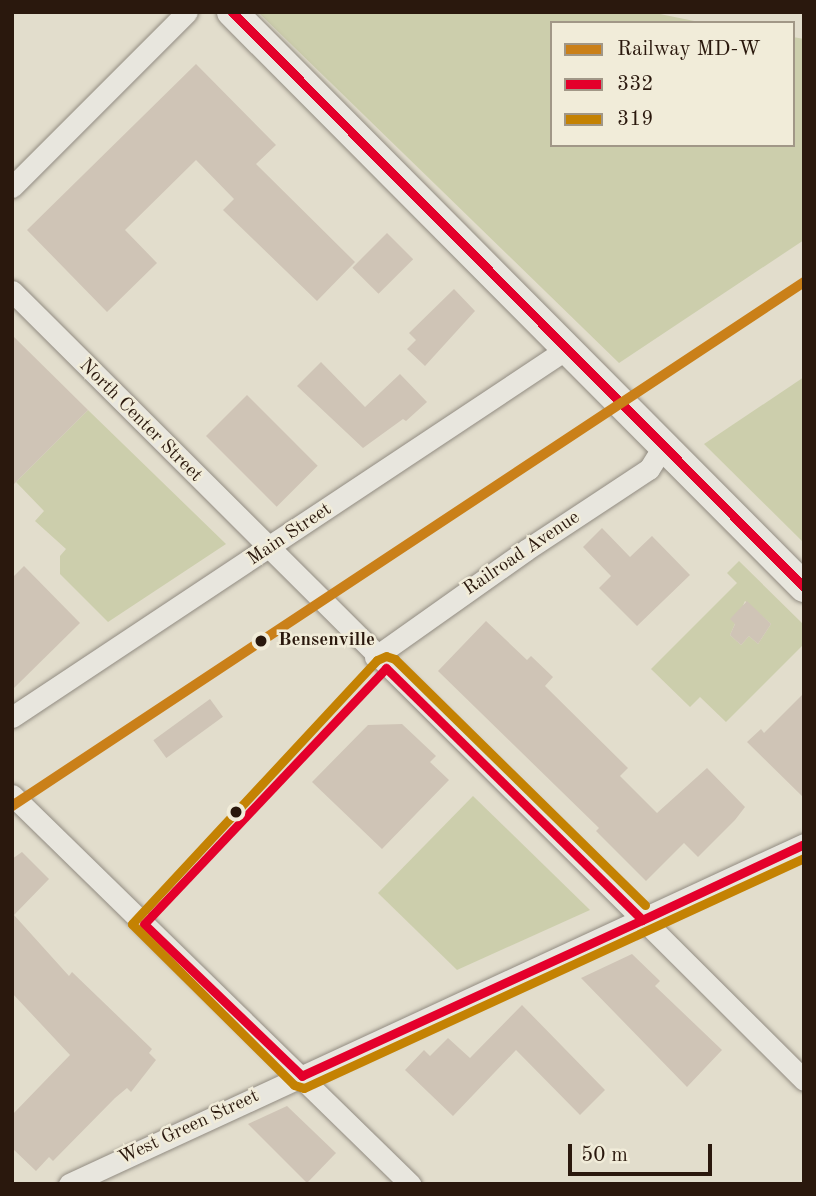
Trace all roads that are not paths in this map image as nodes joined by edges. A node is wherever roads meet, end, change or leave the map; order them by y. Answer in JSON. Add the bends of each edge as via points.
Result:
{"nodes":[{"id":1,"x":187,"y":12,"type":"edge"},
{"id":2,"x":232,"y":12,"type":"edge"},
{"id":3,"x":12,"y":187,"type":"edge"},
{"id":4,"x":12,"y":291,"type":"edge"},
{"id":5,"x":565,"y":350,"type":"junction"},
{"id":6,"x":663,"y":447,"type":"junction"},
{"id":7,"x":268,"y":551,"type":"junction"},
{"id":8,"x":804,"y":587,"type":"edge"},
{"id":9,"x":375,"y":657,"type":"junction"},
{"id":10,"x":12,"y":717,"type":"edge"},
{"id":11,"x":12,"y":795,"type":"edge"},
{"id":12,"x":804,"y":844,"type":"edge"},
{"id":13,"x":642,"y":920,"type":"junction"},
{"id":14,"x":302,"y":1076,"type":"junction"},
{"id":15,"x":804,"y":1080,"type":"edge"},
{"id":16,"x":69,"y":1184,"type":"edge"},
{"id":17,"x":410,"y":1184,"type":"edge"}],
"edges":[{"from":1,"to":3,"type":"street"},
{"from":2,"to":5,"type":"main road"},
{"from":4,"to":7,"type":"street","name":"North Center Street"},
{"from":5,"to":6,"type":"main road"},
{"from":5,"to":7,"type":"street","name":"Main Street"},
{"from":6,"to":8,"type":"main road"},
{"from":6,"to":9,"type":"street","name":"Railroad Avenue","via":[[649,469]]},
{"from":7,"to":9,"type":"street","name":"North Center Street"},
{"from":7,"to":10,"type":"street","name":"Main Street"},
{"from":9,"to":13,"type":"street","name":"North Center Street"},
{"from":11,"to":14,"type":"street"},
{"from":12,"to":13,"type":"street","name":"West Green Street"},
{"from":13,"to":14,"type":"street","name":"West Green Street"},
{"from":13,"to":15,"type":"street","name":"North Center Street"},
{"from":14,"to":16,"type":"street","name":"West Green Street"},
{"from":14,"to":17,"type":"street"}]}
